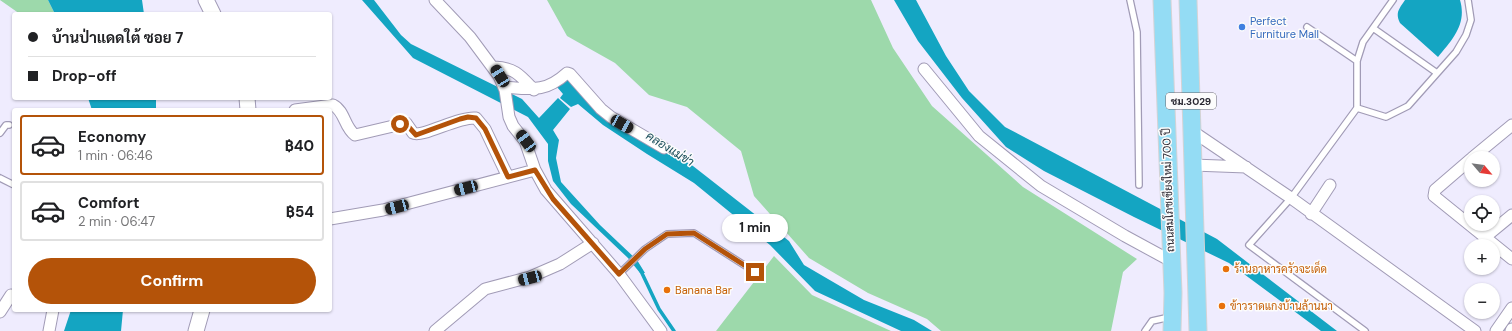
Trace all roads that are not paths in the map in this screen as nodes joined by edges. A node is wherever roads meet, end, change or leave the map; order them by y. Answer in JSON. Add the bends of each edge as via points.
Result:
{"nodes":[{"id":1,"x":206,"y":0,"type":"edge"},
{"id":2,"x":435,"y":0,"type":"edge"},
{"id":3,"x":1130,"y":0,"type":"edge"},
{"id":4,"x":1162,"y":0,"type":"edge"},
{"id":5,"x":1188,"y":0,"type":"edge"},
{"id":6,"x":1393,"y":0,"type":"edge"},
{"id":7,"x":1468,"y":0,"type":"edge"},
{"id":8,"x":212,"y":12,"type":"edge"},
{"id":9,"x":1307,"y":27,"type":"dead end"},
{"id":10,"x":1373,"y":28,"type":"junction"},
{"id":11,"x":1357,"y":61,"type":"junction"},
{"id":12,"x":494,"y":67,"type":"junction"},
{"id":13,"x":924,"y":69,"type":"dead end"},
{"id":14,"x":1437,"y":73,"type":"junction"},
{"id":15,"x":504,"y":88,"type":"junction"},
{"id":16,"x":534,"y":90,"type":"junction"},
{"id":17,"x":310,"y":108,"type":"edge"},
{"id":18,"x":1357,"y":108,"type":"junction"},
{"id":19,"x":9,"y":125,"type":"dead end"},
{"id":20,"x":1512,"y":125,"type":"edge"},
{"id":21,"x":1192,"y":131,"type":"junction"},
{"id":22,"x":0,"y":133,"type":"edge"},
{"id":23,"x":664,"y":148,"type":"dead end"},
{"id":24,"x":1481,"y":151,"type":"edge"},
{"id":25,"x":1193,"y":165,"type":"junction"},
{"id":26,"x":1464,"y":166,"type":"edge"},
{"id":27,"x":1247,"y":167,"type":"junction"},
{"id":28,"x":535,"y":170,"type":"junction"},
{"id":29,"x":508,"y":177,"type":"junction"},
{"id":30,"x":0,"y":178,"type":"edge"},
{"id":31,"x":12,"y":184,"type":"edge"},
{"id":32,"x":1139,"y":185,"type":"dead end"},
{"id":33,"x":1330,"y":185,"type":"dead end"},
{"id":34,"x":1291,"y":198,"type":"junction"},
{"id":35,"x":1311,"y":214,"type":"junction"},
{"id":36,"x":1512,"y":215,"type":"edge"},
{"id":37,"x":332,"y":219,"type":"edge"},
{"id":38,"x":1484,"y":238,"type":"junction"},
{"id":39,"x":593,"y":243,"type":"junction"},
{"id":40,"x":1512,"y":259,"type":"edge"},
{"id":41,"x":1171,"y":261,"type":"junction"},
{"id":42,"x":755,"y":272,"type":"dead end"},
{"id":43,"x":619,"y":274,"type":"junction"},
{"id":44,"x":11,"y":295,"type":"dead end"},
{"id":45,"x":1512,"y":308,"type":"edge"},
{"id":46,"x":0,"y":312,"type":"edge"},
{"id":47,"x":53,"y":312,"type":"edge"},
{"id":48,"x":201,"y":312,"type":"edge"},
{"id":49,"x":1172,"y":324,"type":"edge"},
{"id":50,"x":49,"y":331,"type":"edge"},
{"id":51,"x":196,"y":331,"type":"edge"},
{"id":52,"x":435,"y":331,"type":"edge"},
{"id":53,"x":661,"y":331,"type":"edge"},
{"id":54,"x":1145,"y":331,"type":"edge"},
{"id":55,"x":1198,"y":331,"type":"edge"},
{"id":56,"x":1366,"y":331,"type":"edge"},
{"id":57,"x":1475,"y":331,"type":"edge"},
{"id":58,"x":1496,"y":331,"type":"edge"}],
"edges":[{"from":1,"to":8,"type":"street"},
{"from":2,"to":12,"type":"street"},
{"from":3,"to":32,"type":"lane","via":[[1137,32]]},
{"from":4,"to":41,"type":"main road","name":"ถนนสมโภชเชียงใหม่ 700 ปี","number":"ชม.3029"},
{"from":5,"to":21,"type":"main road","number":"ชม.3029"},
{"from":6,"to":10,"type":"lane"},
{"from":7,"to":14,"type":"lane","via":[[1471,20],[1466,35],[1456,52]]},
{"from":9,"to":11,"type":"lane"},
{"from":10,"to":11,"type":"lane","via":[[1363,42]]},
{"from":10,"to":14,"type":"lane"},
{"from":11,"to":18,"type":"lane"},
{"from":12,"to":15,"type":"street"},
{"from":12,"to":16,"type":"street","via":[[520,73]]},
{"from":13,"to":41,"type":"street","via":[[979,136],[1041,186]]},
{"from":14,"to":18,"type":"lane","via":[[1408,106],[1386,117]]},
{"from":15,"to":16,"type":"street"},
{"from":15,"to":28,"type":"street","via":[[509,117],[526,141]]},
{"from":16,"to":23,"type":"street","via":[[554,84],[567,73],[570,74],[611,117]]},
{"from":17,"to":29,"type":"street","via":[[333,105],[338,108],[349,131],[355,135],[400,124],[406,124],[413,133],[420,134],[460,119],[476,118],[485,129]]},
{"from":18,"to":34,"type":"lane"},
{"from":19,"to":22,"type":"lane"},
{"from":20,"to":24,"type":"street"},
{"from":21,"to":25,"type":"main road","number":"ชม.3029"},
{"from":21,"to":27,"type":"street"},
{"from":25,"to":27,"type":"street"},
{"from":25,"to":55,"type":"main road","number":"ชม.3029"},
{"from":26,"to":38,"type":"street","via":[[1433,193]]},
{"from":27,"to":34,"type":"street"},
{"from":28,"to":29,"type":"street"},
{"from":28,"to":39,"type":"street","via":[[553,199]]},
{"from":29,"to":37,"type":"street","via":[[383,210]]},
{"from":30,"to":31,"type":"lane"},
{"from":33,"to":35,"type":"street"},
{"from":34,"to":35,"type":"street"},
{"from":34,"to":56,"type":"lane","via":[[1249,245]]},
{"from":35,"to":57,"type":"street"},
{"from":36,"to":38,"type":"street"},
{"from":38,"to":40,"type":"street"},
{"from":39,"to":43,"type":"street"},
{"from":39,"to":52,"type":"street","via":[[560,264],[530,278],[485,289]]},
{"from":41,"to":49,"type":"main road","name":"ถนนสมโภชเชียงใหม่ 700 ปี","number":"ชม.3029"},
{"from":42,"to":43,"type":"lane","via":[[694,233],[667,234],[638,255]]},
{"from":43,"to":53,"type":"street"},
{"from":44,"to":46,"type":"street"},
{"from":45,"to":58,"type":"street"},
{"from":47,"to":50,"type":"street"},
{"from":48,"to":51,"type":"street"},
{"from":49,"to":54,"type":"lane","via":[[1152,321]]}]}
